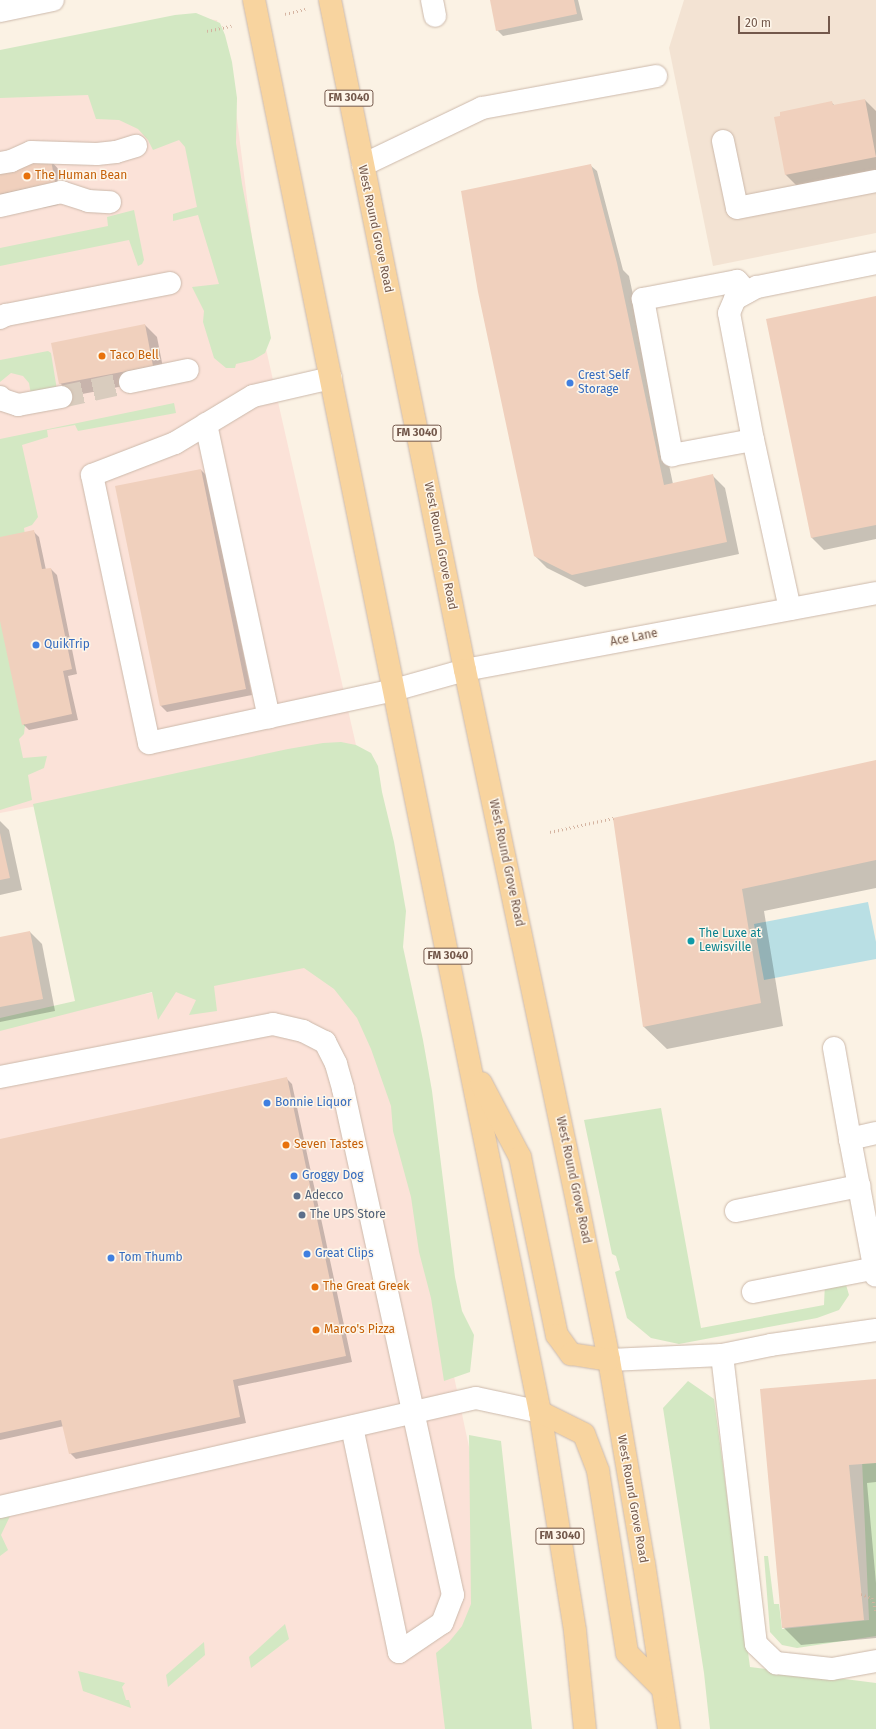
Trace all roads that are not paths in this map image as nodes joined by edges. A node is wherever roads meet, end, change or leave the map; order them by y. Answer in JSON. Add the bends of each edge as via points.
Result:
{"nodes":[{"id":1,"x":53,"y":0,"type":"edge"},
{"id":2,"x":254,"y":0,"type":"edge"},
{"id":3,"x":330,"y":0,"type":"edge"},
{"id":4,"x":0,"y":11,"type":"edge"},
{"id":5,"x":656,"y":76,"type":"dead end"},
{"id":6,"x":723,"y":141,"type":"dead end"},
{"id":7,"x":136,"y":146,"type":"dead end"},
{"id":8,"x":0,"y":163,"type":"edge"},
{"id":9,"x":363,"y":165,"type":"junction"},
{"id":10,"x":876,"y":181,"type":"edge"},
{"id":11,"x":110,"y":202,"type":"dead end"},
{"id":12,"x":0,"y":206,"type":"edge"},
{"id":13,"x":876,"y":263,"type":"edge"},
{"id":14,"x":170,"y":283,"type":"dead end"},
{"id":15,"x":747,"y":292,"type":"junction"},
{"id":16,"x":0,"y":318,"type":"edge"},
{"id":17,"x":188,"y":370,"type":"dead end"},
{"id":18,"x":331,"y":378,"type":"junction"},
{"id":19,"x":130,"y":382,"type":"tunnel mouth"},
{"id":20,"x":0,"y":397,"type":"edge"},
{"id":21,"x":61,"y":397,"type":"tunnel mouth"},
{"id":22,"x":206,"y":424,"type":"junction"},
{"id":23,"x":753,"y":440,"type":"junction"},
{"id":24,"x":876,"y":593,"type":"edge"},
{"id":25,"x":790,"y":609,"type":"junction"},
{"id":26,"x":465,"y":670,"type":"junction"},
{"id":27,"x":394,"y":690,"type":"junction"},
{"id":28,"x":270,"y":717,"type":"junction"},
{"id":29,"x":834,"y":1048,"type":"dead end"},
{"id":30,"x":469,"y":1060,"type":"junction"},
{"id":31,"x":0,"y":1077,"type":"edge"},
{"id":32,"x":876,"y":1133,"type":"edge"},
{"id":33,"x":850,"y":1139,"type":"junction"},
{"id":34,"x":859,"y":1186,"type":"junction"},
{"id":35,"x":736,"y":1211,"type":"dead end"},
{"id":36,"x":876,"y":1268,"type":"edge"},
{"id":37,"x":876,"y":1276,"type":"edge"},
{"id":38,"x":753,"y":1292,"type":"dead end"},
{"id":39,"x":876,"y":1330,"type":"edge"},
{"id":40,"x":722,"y":1355,"type":"junction"},
{"id":41,"x":609,"y":1360,"type":"junction"},
{"id":42,"x":540,"y":1412,"type":"junction"},
{"id":43,"x":413,"y":1413,"type":"junction"},
{"id":44,"x":352,"y":1427,"type":"junction"},
{"id":45,"x":0,"y":1507,"type":"edge"},
{"id":46,"x":876,"y":1662,"type":"edge"},
{"id":47,"x":662,"y":1688,"type":"junction"},
{"id":48,"x":586,"y":1729,"type":"edge"},
{"id":49,"x":669,"y":1729,"type":"edge"}],
"edges":[{"from":1,"to":4,"type":"street"},
{"from":2,"to":18,"type":"main road","number":"FM 3040"},
{"from":3,"to":9,"type":"main road","name":"West Round Grove Road","number":"FM 3040"},
{"from":5,"to":9,"type":"street","via":[[482,108]]},
{"from":6,"to":10,"type":"street","via":[[737,208]]},
{"from":7,"to":8,"type":"street","via":[[97,154],[31,152],[12,161]]},
{"from":9,"to":26,"type":"main road","name":"West Round Grove Road","number":"FM 3040"},
{"from":11,"to":12,"type":"street","via":[[88,201],[61,192]]},
{"from":13,"to":15,"type":"street","via":[[757,287]]},
{"from":14,"to":16,"type":"street"},
{"from":15,"to":23,"type":"street","via":[[735,299],[729,312]]},
{"from":15,"to":23,"type":"street","via":[[737,281],[643,299],[672,455]]},
{"from":17,"to":19,"type":"street"},
{"from":18,"to":22,"type":"street","via":[[253,396]]},
{"from":18,"to":27,"type":"main road","number":"FM 3040"},
{"from":20,"to":21,"type":"street","via":[[18,405]]},
{"from":22,"to":28,"type":"street"},
{"from":22,"to":28,"type":"street","name":"Ace Lane","via":[[175,443],[92,475],[149,743]]},
{"from":23,"to":25,"type":"street"},
{"from":24,"to":25,"type":"street","name":"Ace Lane"},
{"from":25,"to":26,"type":"street","name":"Ace Lane"},
{"from":26,"to":27,"type":"street","name":"Ace Lane"},
{"from":26,"to":41,"type":"main road","name":"West Round Grove Road","number":"FM 3040","via":[[578,1201]]},
{"from":27,"to":28,"type":"street","name":"Ace Lane"},
{"from":27,"to":30,"type":"main road","number":"FM 3040"},
{"from":29,"to":33,"type":"street"},
{"from":30,"to":41,"type":"main road","via":[[520,1157],[557,1335],[571,1354]]},
{"from":30,"to":42,"type":"main road","number":"FM 3040"},
{"from":31,"to":43,"type":"street","via":[[273,1024],[303,1030],[325,1042],[336,1064],[343,1089]]},
{"from":32,"to":33,"type":"street"},
{"from":33,"to":34,"type":"street"},
{"from":34,"to":35,"type":"street"},
{"from":34,"to":36,"type":"street"},
{"from":36,"to":37,"type":"street"},
{"from":36,"to":38,"type":"street"},
{"from":39,"to":40,"type":"street","via":[[771,1345]]},
{"from":40,"to":41,"type":"street"},
{"from":40,"to":46,"type":"street","via":[[756,1644],[776,1663],[832,1669]]},
{"from":41,"to":47,"type":"main road","name":"West Round Grove Road","number":"FM 3040","via":[[644,1564]]},
{"from":42,"to":43,"type":"street","via":[[476,1398]]},
{"from":42,"to":47,"type":"main road","via":[[584,1434],[598,1471],[627,1653]]},
{"from":42,"to":48,"type":"main road","number":"FM 3040","via":[[575,1631]]},
{"from":43,"to":44,"type":"street"},
{"from":43,"to":44,"type":"street","via":[[453,1595],[442,1623],[399,1652]]},
{"from":44,"to":45,"type":"street"},
{"from":47,"to":49,"type":"main road","name":"West Round Grove Road","number":"FM 3040"}]}
